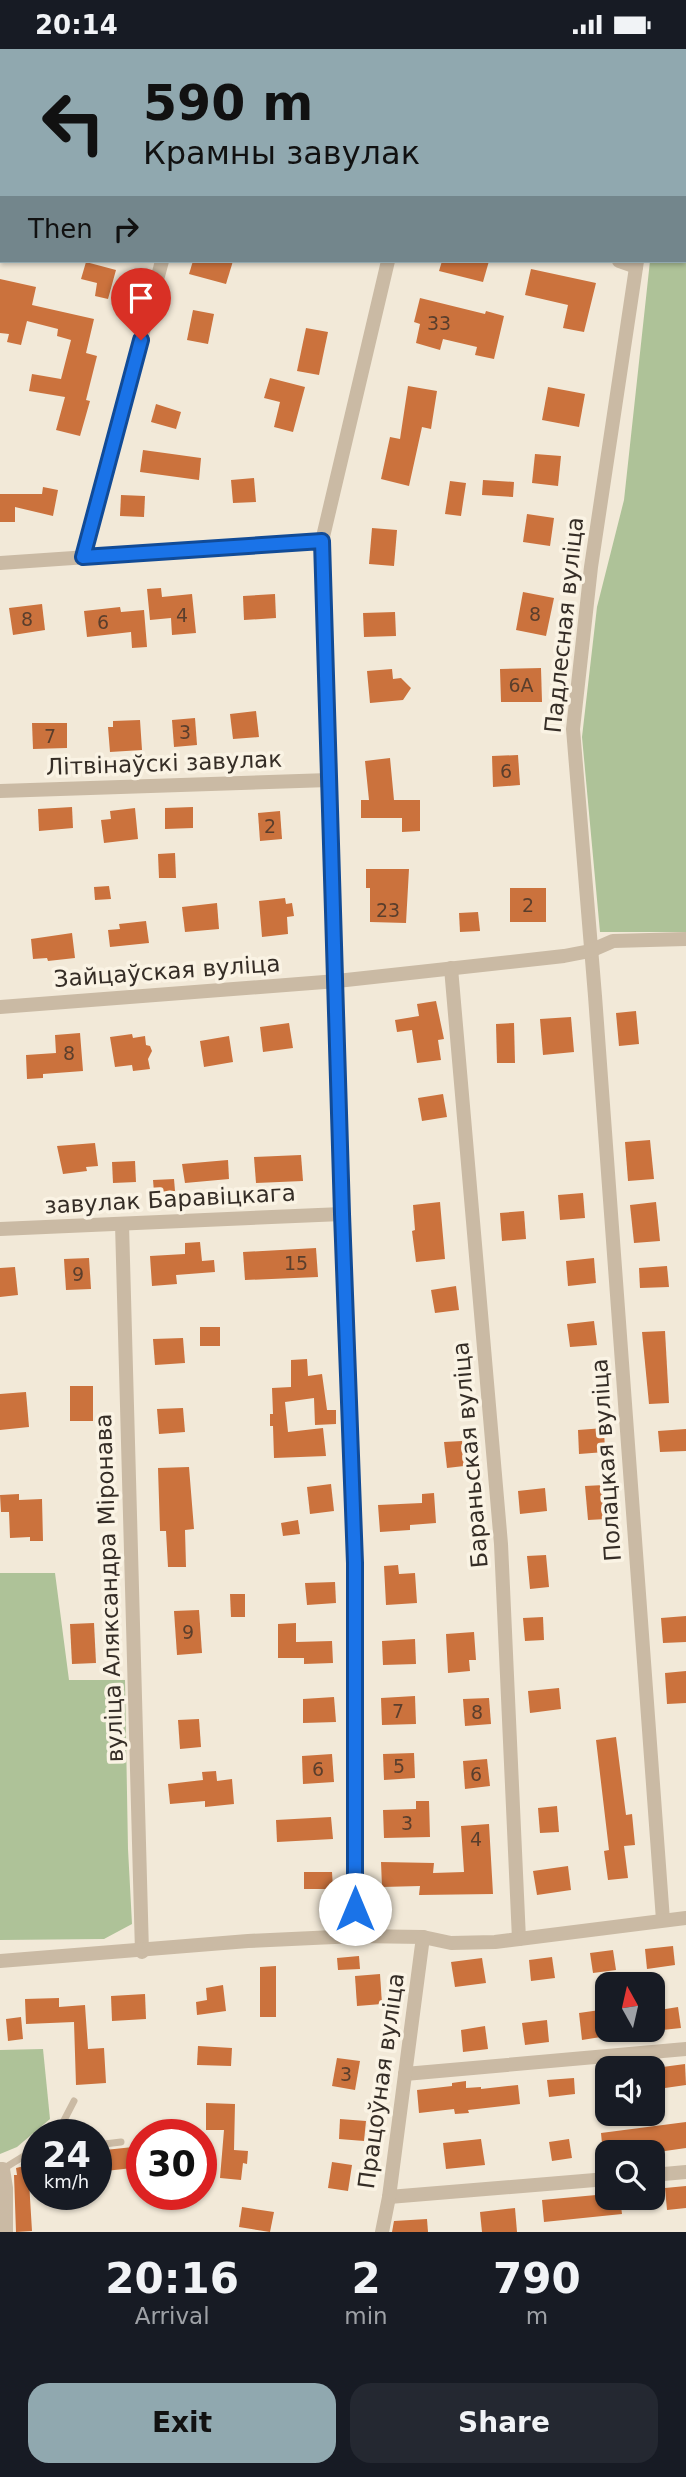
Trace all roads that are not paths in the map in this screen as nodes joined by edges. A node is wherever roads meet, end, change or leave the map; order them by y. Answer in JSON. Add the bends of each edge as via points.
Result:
{"nodes":[{"id":1,"x":161,"y":263,"type":"edge"},
{"id":2,"x":388,"y":263,"type":"edge"},
{"id":3,"x":637,"y":264,"type":"edge"},
{"id":4,"x":322,"y":541,"type":"junction"},
{"id":5,"x":83,"y":557,"type":"junction"},
{"id":6,"x":0,"y":563,"type":"edge"},
{"id":7,"x":329,"y":780,"type":"junction"},
{"id":8,"x":0,"y":791,"type":"edge"},
{"id":9,"x":686,"y":939,"type":"edge"},
{"id":10,"x":590,"y":951,"type":"junction"},
{"id":11,"x":451,"y":968,"type":"junction"},
{"id":12,"x":337,"y":981,"type":"junction"},
{"id":13,"x":595,"y":996,"type":"joint"},
{"id":14,"x":0,"y":1007,"type":"edge"},
{"id":15,"x":342,"y":1214,"type":"junction"},
{"id":16,"x":122,"y":1224,"type":"junction"},
{"id":17,"x":0,"y":1229,"type":"edge"},
{"id":18,"x":686,"y":1919,"type":"edge"},
{"id":19,"x":663,"y":1920,"type":"junction"},
{"id":20,"x":356,"y":1936,"type":"junction"},
{"id":21,"x":424,"y":1937,"type":"junction"},
{"id":22,"x":519,"y":1939,"type":"junction"},
{"id":23,"x":142,"y":1952,"type":"junction"},
{"id":24,"x":0,"y":1961,"type":"edge"},
{"id":25,"x":686,"y":2049,"type":"edge"},
{"id":26,"x":405,"y":2074,"type":"junction"},
{"id":27,"x":74,"y":2101,"type":"dead end"},
{"id":28,"x":65,"y":2119,"type":"edge"},
{"id":29,"x":121,"y":2142,"type":"dead end"},
{"id":30,"x":112,"y":2143,"type":"edge"},
{"id":31,"x":21,"y":2159,"type":"edge"},
{"id":32,"x":1,"y":2169,"type":"edge"},
{"id":33,"x":686,"y":2172,"type":"edge"},
{"id":34,"x":665,"y":2174,"type":"edge"},
{"id":35,"x":595,"y":2180,"type":"edge"},
{"id":36,"x":389,"y":2197,"type":"junction"},
{"id":37,"x":6,"y":2232,"type":"edge"},
{"id":38,"x":382,"y":2232,"type":"edge"}],
"edges":[{"from":1,"to":5,"type":"street"},
{"from":2,"to":4,"type":"street"},
{"from":3,"to":10,"type":"street","name":"Падлесная вуліца","via":[[591,568],[573,729]]},
{"from":4,"to":5,"type":"street"},
{"from":4,"to":7,"type":"street"},
{"from":5,"to":6,"type":"street"},
{"from":7,"to":8,"type":"street","name":"Літвінаўскі завулак"},
{"from":7,"to":12,"type":"street"},
{"from":9,"to":10,"type":"street","name":"Зайцаўская вуліца","via":[[613,941]]},
{"from":10,"to":11,"type":"street","name":"Зайцаўская вуліца"},
{"from":10,"to":13,"type":"street","name":"Падлесная вуліца"},
{"from":11,"to":12,"type":"street","name":"Зайцаўская вуліца"},
{"from":11,"to":22,"type":"street","name":"Бараньская вуліца","via":[[502,1544]]},
{"from":12,"to":14,"type":"street","name":"Зайцаўская вуліца"},
{"from":12,"to":15,"type":"street"},
{"from":13,"to":19,"type":"street","name":"Полацкая вуліца"},
{"from":15,"to":16,"type":"street","name":"завулак Баравіцкага"},
{"from":15,"to":20,"type":"street","via":[[355,1563]]},
{"from":16,"to":17,"type":"street","name":"завулак Баравіцкага"},
{"from":16,"to":23,"type":"street","name":"вуліца Аляксандра Міронава"},
{"from":18,"to":19,"type":"street"},
{"from":19,"to":22,"type":"street"},
{"from":20,"to":21,"type":"street"},
{"from":20,"to":23,"type":"street"},
{"from":21,"to":22,"type":"street","via":[[451,1943]]},
{"from":21,"to":26,"type":"street","name":"Працоўная вуліца"},
{"from":23,"to":24,"type":"street"},
{"from":25,"to":26,"type":"street"},
{"from":26,"to":36,"type":"street","name":"Працоўная вуліца"},
{"from":27,"to":28,"type":"lane"},
{"from":29,"to":30,"type":"lane"},
{"from":31,"to":32,"type":"lane"},
{"from":32,"to":37,"type":"street"},
{"from":33,"to":34,"type":"street"},
{"from":35,"to":36,"type":"street"},
{"from":36,"to":38,"type":"street","name":"Працоўная вуліца"}]}
